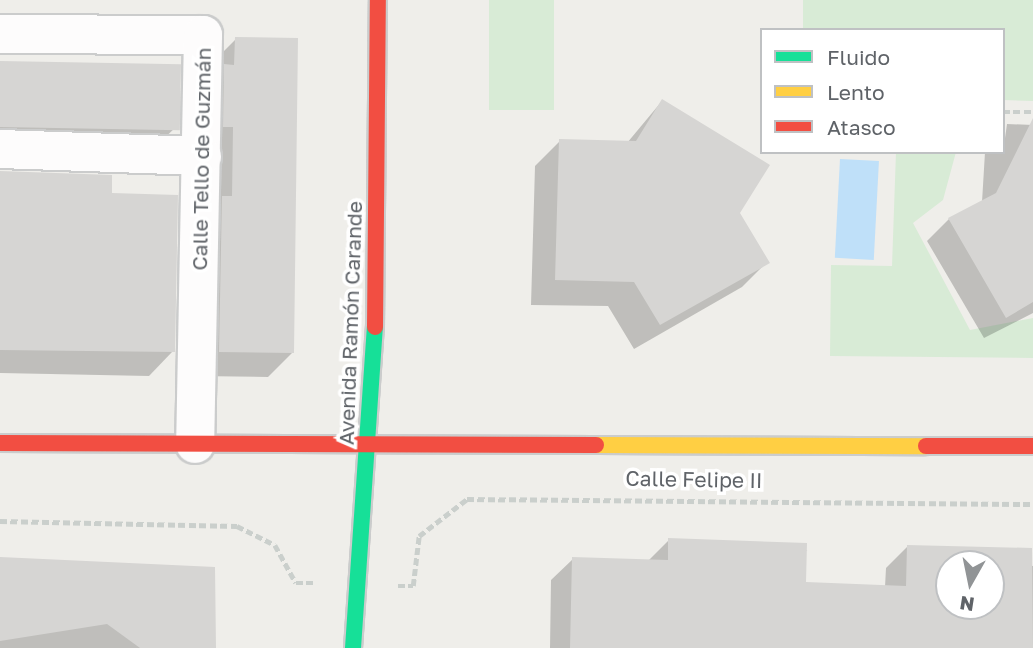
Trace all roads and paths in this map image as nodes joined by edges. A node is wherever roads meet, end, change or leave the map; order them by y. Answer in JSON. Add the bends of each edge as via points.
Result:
{"nodes":[{"id":1,"x":378,"y":0,"type":"edge"},
{"id":2,"x":0,"y":34,"type":"edge"},
{"id":3,"x":1005,"y":112,"type":"edge"},
{"id":4,"x":1033,"y":112,"type":"edge"},
{"id":5,"x":0,"y":149,"type":"edge"},
{"id":6,"x":202,"y":156,"type":"junction"},
{"id":7,"x":0,"y":443,"type":"edge"},
{"id":8,"x":195,"y":444,"type":"junction"},
{"id":9,"x":1033,"y":446,"type":"edge"},
{"id":10,"x":366,"y":447,"type":"junction"},
{"id":11,"x":1033,"y":504,"type":"edge"},
{"id":12,"x":0,"y":520,"type":"edge"},
{"id":13,"x":296,"y":583,"type":"dead end"},
{"id":14,"x":413,"y":586,"type":"dead end"},
{"id":15,"x":353,"y":648,"type":"edge"}],
"edges":[{"from":1,"to":10,"type":"street","name":"Avenida Ramón Carande","via":[[375,335]]},
{"from":2,"to":6,"type":"street","name":"Calle Tello de Guzmán","via":[[203,35]]},
{"from":3,"to":4,"type":"path"},
{"from":5,"to":6,"type":"street"},
{"from":6,"to":8,"type":"street","name":"Calle Tello de Guzmán"},
{"from":7,"to":8,"type":"street","name":"Calle Felipe II"},
{"from":8,"to":10,"type":"street","name":"Calle Felipe II"},
{"from":9,"to":10,"type":"street","name":"Calle Felipe II"},
{"from":10,"to":15,"type":"street","name":"Avenida Ramón Carande"},
{"from":11,"to":14,"type":"path","name":"Calle Felipe II","via":[[467,499],[419,536]]},
{"from":12,"to":13,"type":"path","via":[[237,526],[275,545]]}]}
